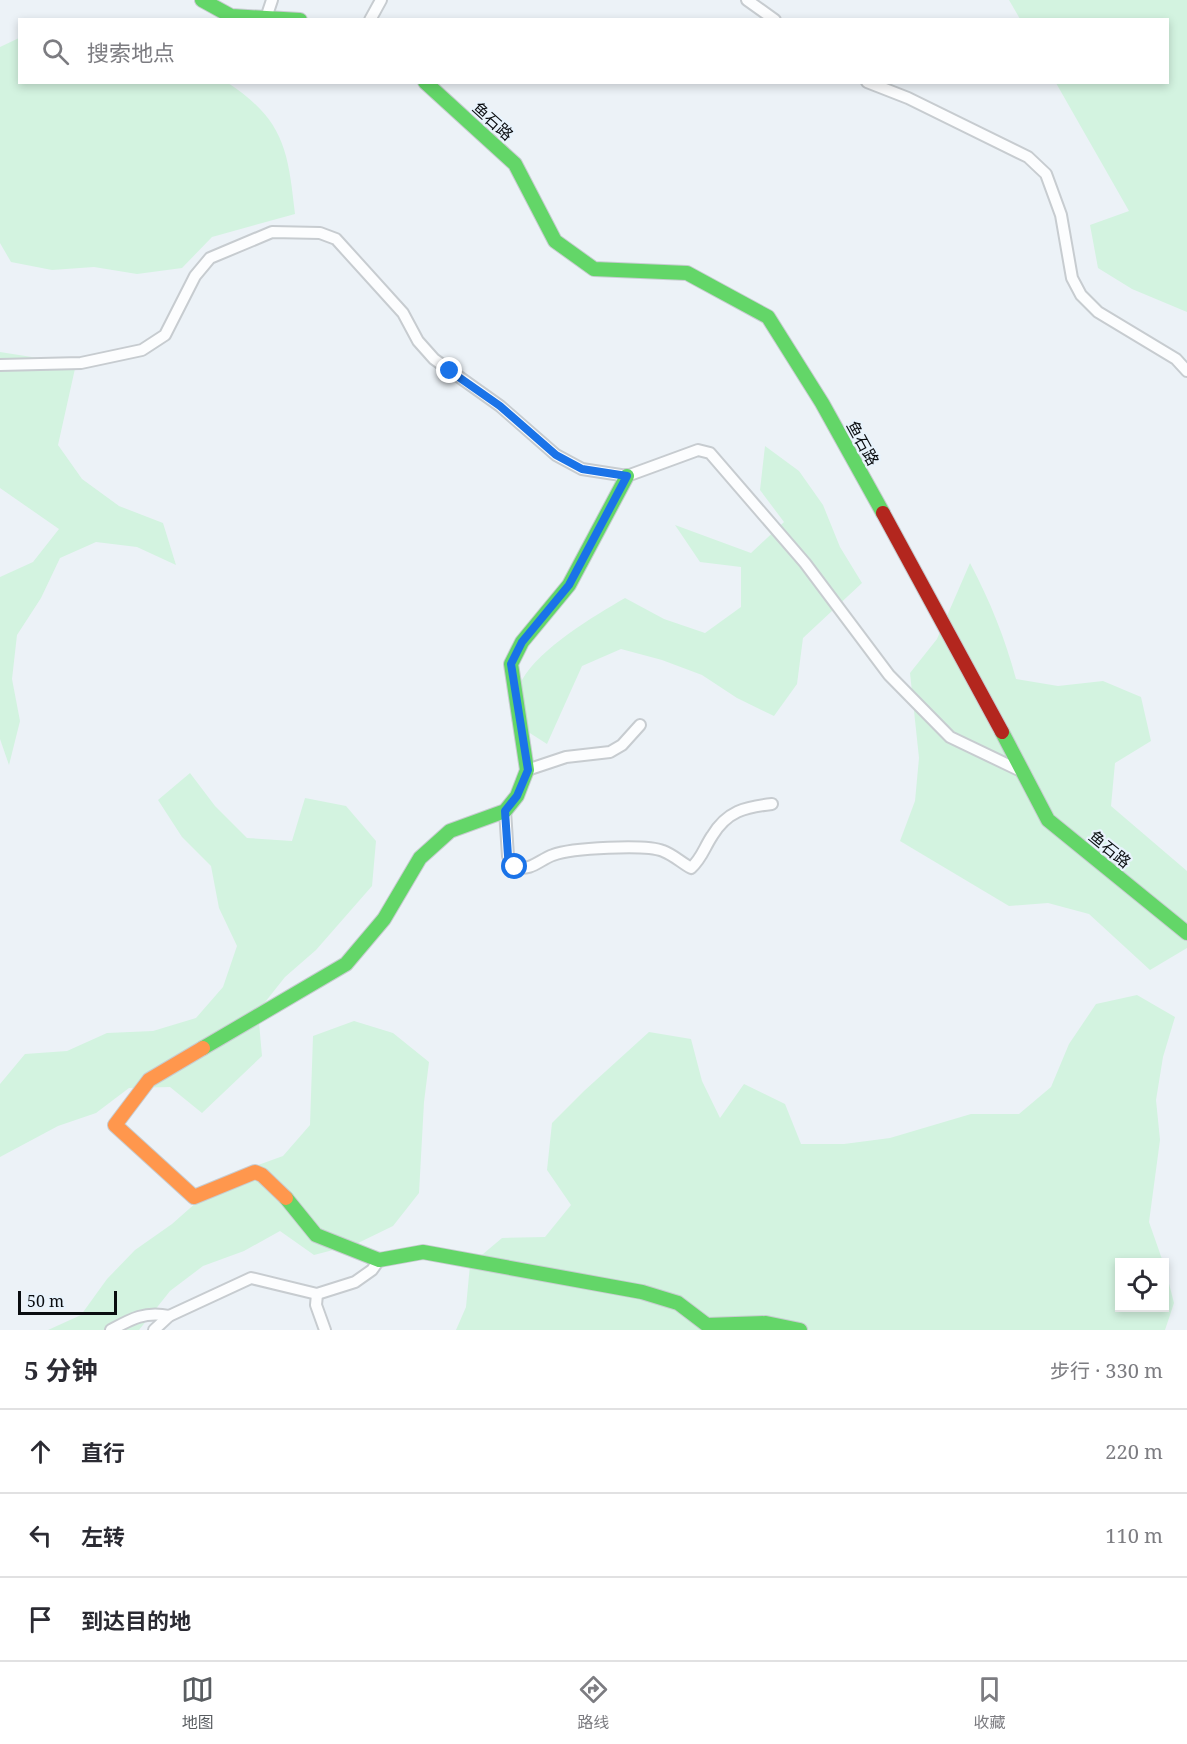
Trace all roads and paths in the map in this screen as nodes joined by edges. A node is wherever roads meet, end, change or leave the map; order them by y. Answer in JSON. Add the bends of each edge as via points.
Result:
{"nodes":[{"id":1,"x":202,"y":0,"type":"edge"},
{"id":2,"x":272,"y":0,"type":"edge"},
{"id":3,"x":381,"y":0,"type":"edge"},
{"id":4,"x":747,"y":0,"type":"edge"},
{"id":5,"x":266,"y":18,"type":"joint"},
{"id":6,"x":371,"y":18,"type":"edge"},
{"id":7,"x":772,"y":18,"type":"edge"},
{"id":8,"x":427,"y":84,"type":"edge"},
{"id":9,"x":872,"y":84,"type":"edge"},
{"id":10,"x":0,"y":365,"type":"edge"},
{"id":11,"x":1187,"y":371,"type":"edge"},
{"id":12,"x":627,"y":476,"type":"junction"},
{"id":13,"x":640,"y":725,"type":"dead end"},
{"id":14,"x":528,"y":770,"type":"junction"},
{"id":15,"x":1023,"y":772,"type":"junction"},
{"id":16,"x":772,"y":804,"type":"dead end"},
{"id":17,"x":505,"y":811,"type":"junction"},
{"id":18,"x":1187,"y":933,"type":"edge"},
{"id":19,"x":379,"y":1260,"type":"junction"},
{"id":20,"x":316,"y":1294,"type":"junction"},
{"id":21,"x":169,"y":1316,"type":"junction"},
{"id":22,"x":111,"y":1330,"type":"edge"},
{"id":23,"x":154,"y":1330,"type":"edge"},
{"id":24,"x":325,"y":1330,"type":"edge"},
{"id":25,"x":800,"y":1330,"type":"edge"}],
"edges":[{"from":1,"to":5,"type":"street","via":[[231,16]]},
{"from":2,"to":5,"type":"street"},
{"from":3,"to":6,"type":"street"},
{"from":4,"to":7,"type":"street"},
{"from":8,"to":15,"type":"street","name":"鱼石路","via":[[515,164],[555,240],[594,269],[687,273],[768,317],[822,403]]},
{"from":9,"to":11,"type":"street","via":[[1028,158],[1046,174],[1061,214],[1072,278],[1081,295],[1098,312],[1176,359]]},
{"from":10,"to":12,"type":"street","via":[[81,363],[142,350],[165,335],[195,276],[210,258],[272,232],[320,233],[336,238],[403,313],[418,341],[434,359],[500,406],[556,455],[582,469]]},
{"from":12,"to":14,"type":"street","via":[[569,585],[522,642],[511,664]]},
{"from":12,"to":15,"type":"street","via":[[698,450],[710,453],[805,563],[897,683],[950,737]]},
{"from":13,"to":14,"type":"street","via":[[610,752],[566,757]]},
{"from":14,"to":17,"type":"street","via":[[517,796]]},
{"from":15,"to":18,"type":"street","name":"鱼石路","via":[[1048,820]]},
{"from":16,"to":17,"type":"street","via":[[744,807],[727,816],[691,868],[663,851],[622,849],[575,849],[528,869],[515,867],[508,856]]},
{"from":17,"to":19,"type":"street","via":[[450,831],[420,858],[384,919],[346,964],[149,1080],[115,1125],[194,1197],[255,1172],[281,1192],[316,1235]]},
{"from":19,"to":20,"type":"street","via":[[355,1282]]},
{"from":19,"to":25,"type":"street","via":[[423,1252],[642,1292],[678,1303],[707,1325],[766,1323]]},
{"from":20,"to":21,"type":"street","via":[[250,1278]]},
{"from":20,"to":24,"type":"street"},
{"from":21,"to":22,"type":"street","via":[[137,1316]]},
{"from":21,"to":23,"type":"street"}]}
